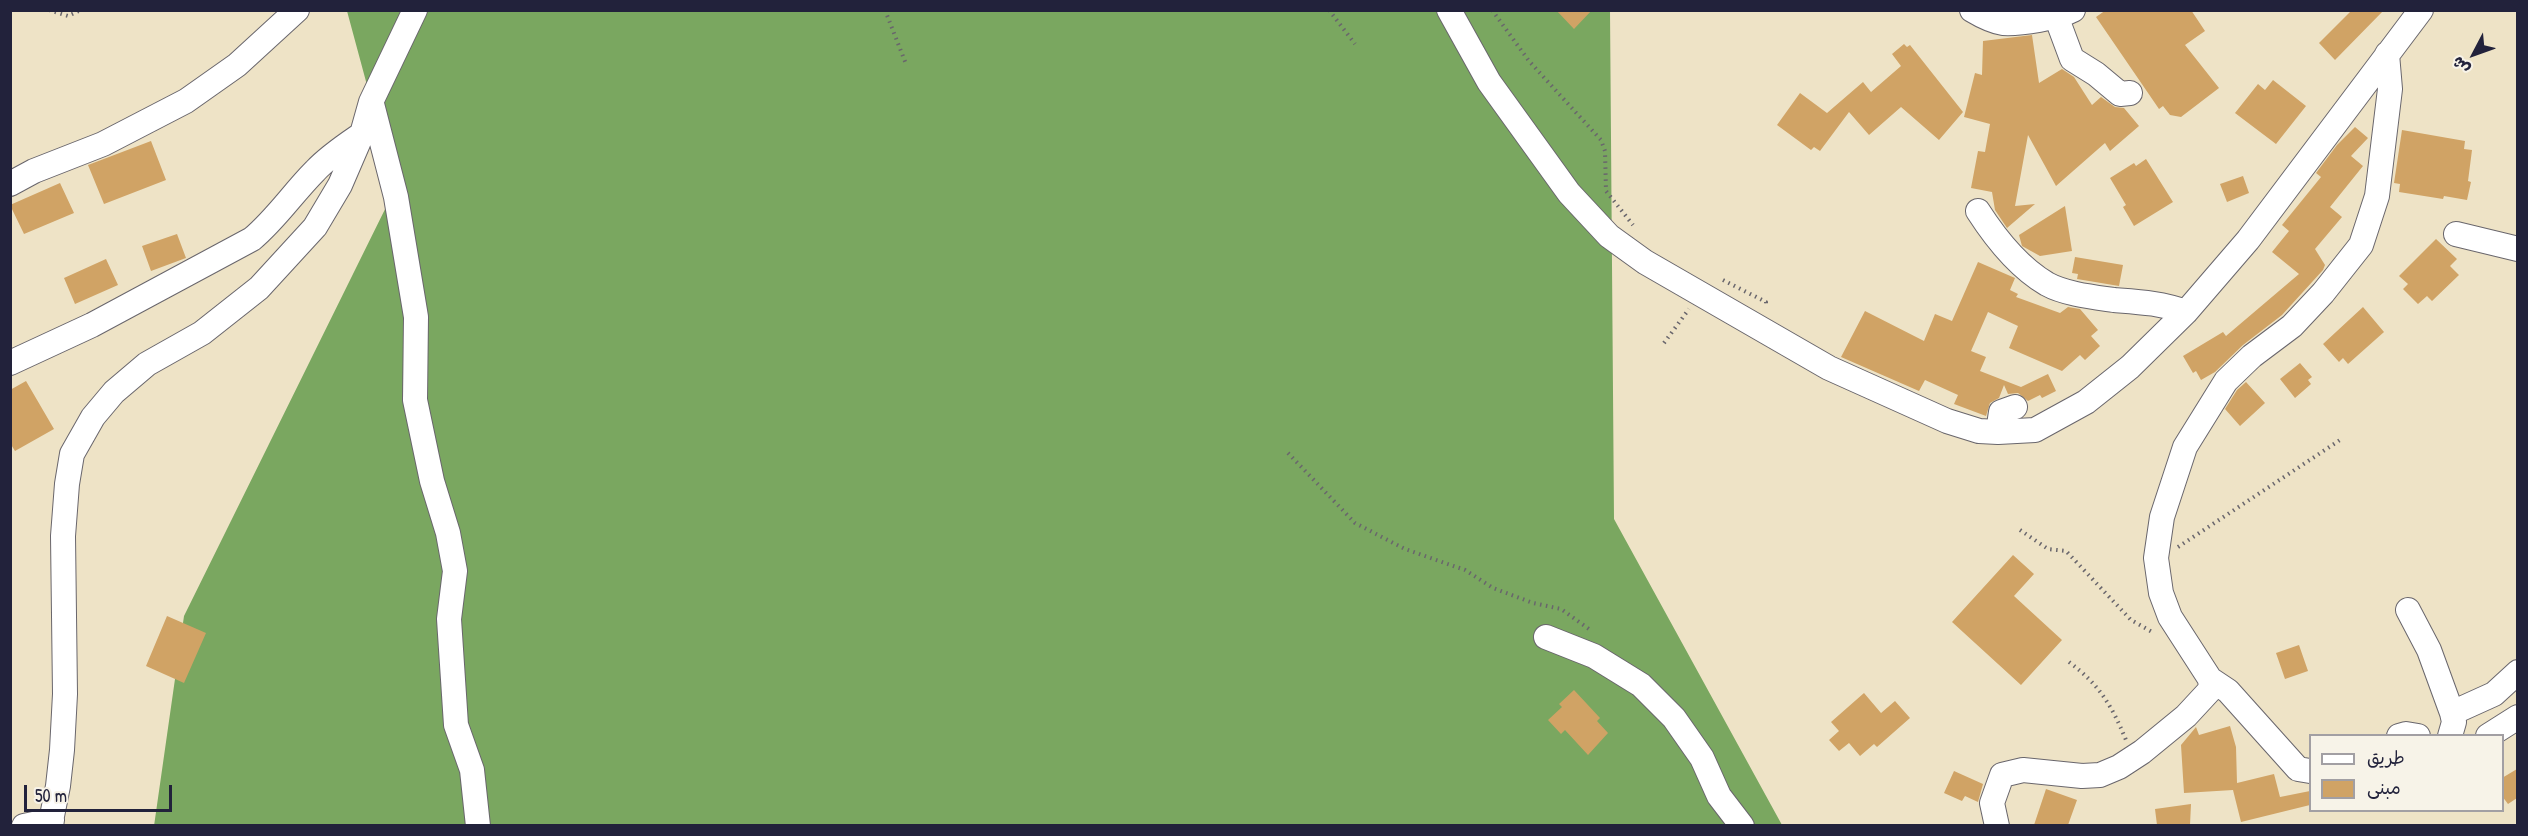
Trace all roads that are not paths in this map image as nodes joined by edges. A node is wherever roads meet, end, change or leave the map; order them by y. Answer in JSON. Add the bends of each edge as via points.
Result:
{"nodes":[{"id":1,"x":297,"y":10,"type":"edge"},
{"id":2,"x":415,"y":10,"type":"edge"},
{"id":3,"x":1449,"y":10,"type":"edge"},
{"id":4,"x":1972,"y":10,"type":"edge"},
{"id":5,"x":2421,"y":10,"type":"edge"},
{"id":6,"x":2065,"y":13,"type":"edge"},
{"id":7,"x":2387,"y":54,"type":"junction"},
{"id":8,"x":2130,"y":93,"type":"dead end"},
{"id":9,"x":371,"y":102,"type":"junction"},
{"id":10,"x":362,"y":134,"type":"junction"},
{"id":11,"x":10,"y":184,"type":"edge"},
{"id":12,"x":1978,"y":211,"type":"dead end"},
{"id":13,"x":2456,"y":234,"type":"dead end"},
{"id":14,"x":2517,"y":249,"type":"edge"},
{"id":15,"x":2186,"y":312,"type":"junction"},
{"id":16,"x":10,"y":363,"type":"edge"},
{"id":17,"x":2015,"y":408,"type":"dead end"},
{"id":18,"x":1998,"y":432,"type":"junction"},
{"id":19,"x":2408,"y":610,"type":"dead end"},
{"id":20,"x":1546,"y":637,"type":"dead end"},
{"id":21,"x":2517,"y":672,"type":"edge"},
{"id":22,"x":2210,"y":679,"type":"junction"},
{"id":23,"x":2517,"y":717,"type":"edge"},
{"id":24,"x":2451,"y":724,"type":"edge"},
{"id":25,"x":2490,"y":734,"type":"edge"},
{"id":26,"x":2309,"y":771,"type":"edge"},
{"id":27,"x":51,"y":823,"type":"edge"},
{"id":28,"x":24,"y":825,"type":"edge"},
{"id":29,"x":478,"y":825,"type":"edge"},
{"id":30,"x":1742,"y":825,"type":"edge"},
{"id":31,"x":1997,"y":825,"type":"edge"}],
"edges":[{"from":1,"to":11,"type":"street","via":[[237,65],[186,101],[103,144]]},
{"from":2,"to":9,"type":"street"},
{"from":3,"to":18,"type":"street","via":[[1489,82],[1569,193],[1609,236],[1703,297],[1829,368],[1947,422]]},
{"from":4,"to":6,"type":"street","via":[[2005,23]]},
{"from":5,"to":7,"type":"street"},
{"from":6,"to":8,"type":"street","via":[[2072,59],[2120,93]]},
{"from":7,"to":15,"type":"street","via":[[2248,240]]},
{"from":7,"to":22,"type":"street","via":[[2390,89],[2377,196],[2361,245],[2292,326],[2226,381],[2185,447],[2162,517],[2156,558],[2161,593],[2170,617]]},
{"from":9,"to":10,"type":"street"},
{"from":9,"to":29,"type":"street","via":[[396,197],[416,317],[415,400],[455,571],[449,619],[456,725],[472,770]]},
{"from":10,"to":16,"type":"street","via":[[314,171],[252,239],[92,325]]},
{"from":10,"to":27,"type":"street","via":[[327,209],[293,254],[259,288],[202,333],[147,364],[114,392],[93,417],[72,454],[63,536],[65,705]]},
{"from":12,"to":15,"type":"street","via":[[2014,258],[2048,284],[2076,293],[2163,304]]},
{"from":13,"to":14,"type":"street"},
{"from":15,"to":18,"type":"street","via":[[2130,367],[2086,402],[2035,430]]},
{"from":17,"to":18,"type":"street","via":[[2001,412]]},
{"from":19,"to":24,"type":"street","via":[[2428,650]]},
{"from":20,"to":30,"type":"street","via":[[1594,656],[1641,685],[1674,718],[1702,758],[1719,796]]},
{"from":21,"to":24,"type":"street","via":[[2494,694]]},
{"from":22,"to":26,"type":"street","via":[[2228,691],[2298,769]]},
{"from":22,"to":31,"type":"street","via":[[2211,689],[2206,698],[2119,767],[2100,775],[2023,770],[2002,776],[1992,803]]},
{"from":23,"to":25,"type":"street"},
{"from":27,"to":28,"type":"street"}]}
